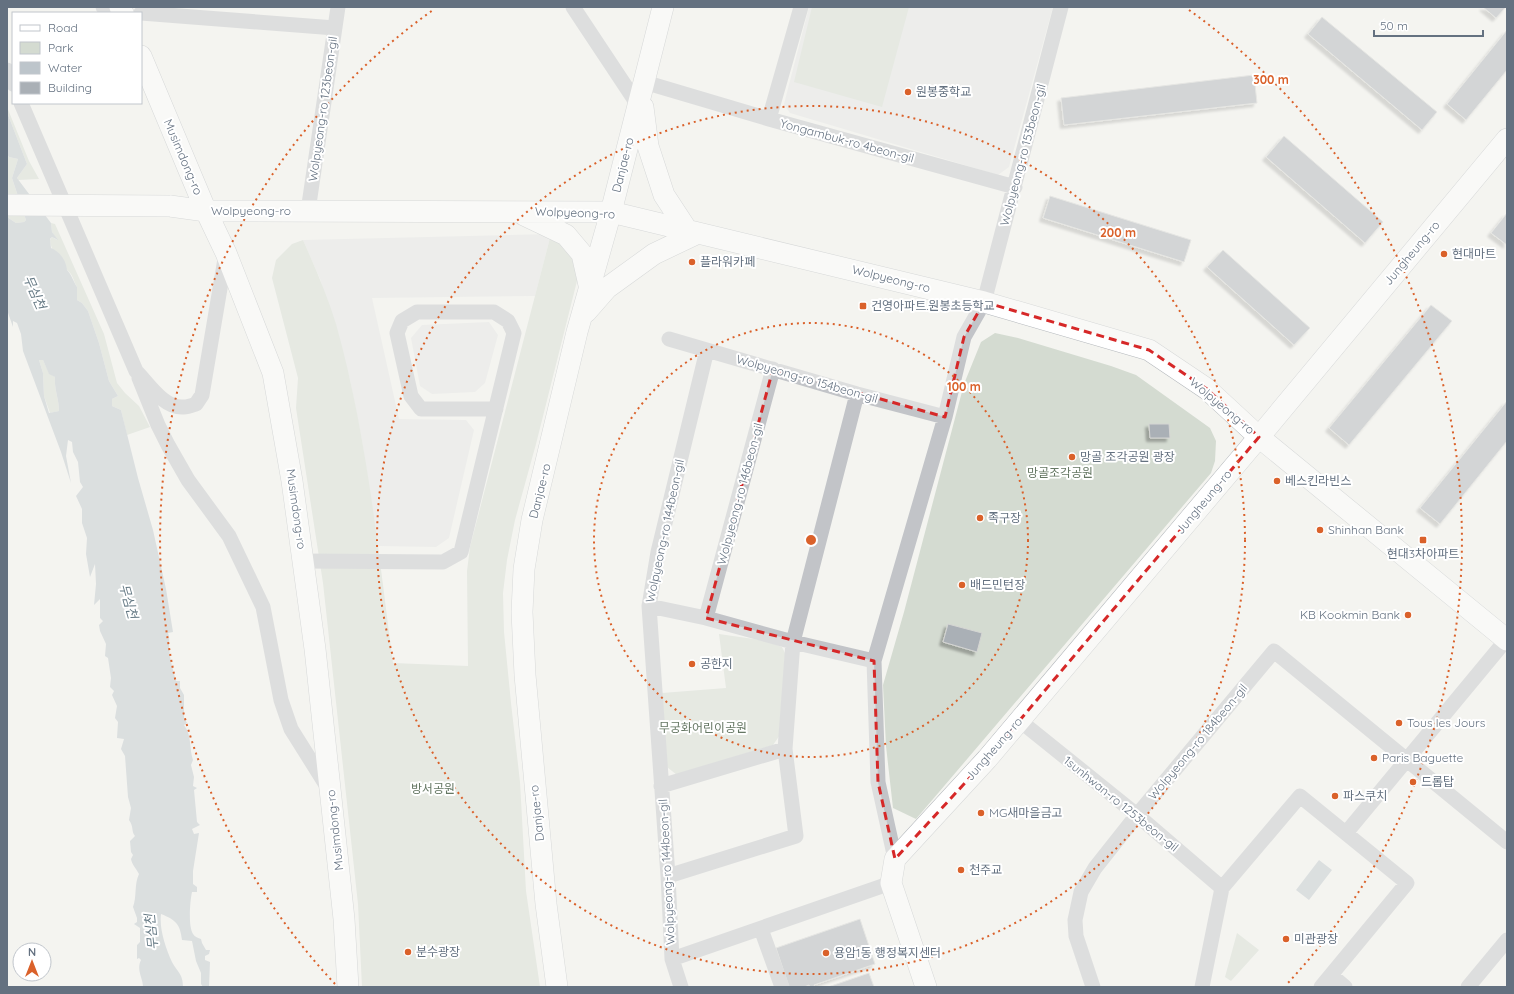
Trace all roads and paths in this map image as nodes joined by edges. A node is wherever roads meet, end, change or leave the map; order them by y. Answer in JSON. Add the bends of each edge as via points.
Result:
{"nodes":[{"id":1,"x":338,"y":7,"type":"edge"},
{"id":2,"x":573,"y":7,"type":"edge"},
{"id":3,"x":663,"y":7,"type":"edge"},
{"id":4,"x":801,"y":7,"type":"edge"},
{"id":5,"x":1061,"y":7,"type":"edge"},
{"id":6,"x":123,"y":11,"type":"edge"},
{"id":7,"x":135,"y":12,"type":"edge"},
{"id":8,"x":142,"y":13,"type":"edge"},
{"id":9,"x":335,"y":28,"type":"junction"},
{"id":10,"x":142,"y":58,"type":"edge"},
{"id":11,"x":7,"y":70,"type":"edge"},
{"id":12,"x":12,"y":82,"type":"edge"},
{"id":13,"x":641,"y":94,"type":"junction"},
{"id":14,"x":21,"y":104,"type":"edge"},
{"id":15,"x":769,"y":119,"type":"junction"},
{"id":16,"x":1507,"y":139,"type":"edge"},
{"id":17,"x":1015,"y":187,"type":"junction"},
{"id":18,"x":7,"y":206,"type":"edge"},
{"id":19,"x":206,"y":211,"type":"junction"},
{"id":20,"x":308,"y":211,"type":"junction"},
{"id":21,"x":518,"y":212,"type":"junction"},
{"id":22,"x":611,"y":212,"type":"junction"},
{"id":23,"x":692,"y":232,"type":"junction"},
{"id":24,"x":226,"y":253,"type":"junction"},
{"id":25,"x":590,"y":288,"type":"junction"},
{"id":26,"x":984,"y":302,"type":"junction"},
{"id":27,"x":582,"y":317,"type":"junction"},
{"id":28,"x":669,"y":339,"type":"dead end"},
{"id":29,"x":707,"y":350,"type":"junction"},
{"id":30,"x":774,"y":369,"type":"junction"},
{"id":31,"x":136,"y":371,"type":"junction"},
{"id":32,"x":857,"y":394,"type":"junction"},
{"id":33,"x":496,"y":409,"type":"junction"},
{"id":34,"x":945,"y":417,"type":"junction"},
{"id":35,"x":1259,"y":437,"type":"junction"},
{"id":36,"x":303,"y":561,"type":"junction"},
{"id":37,"x":649,"y":606,"type":"junction"},
{"id":38,"x":706,"y":618,"type":"junction"},
{"id":39,"x":1507,"y":640,"type":"edge"},
{"id":40,"x":793,"y":642,"type":"junction"},
{"id":41,"x":874,"y":661,"type":"junction"},
{"id":42,"x":1019,"y":720,"type":"junction"},
{"id":43,"x":785,"y":749,"type":"junction"},
{"id":44,"x":1406,"y":760,"type":"junction"},
{"id":45,"x":661,"y":786,"type":"junction"},
{"id":46,"x":331,"y":792,"type":"junction"},
{"id":47,"x":1137,"y":815,"type":"junction"},
{"id":48,"x":1346,"y":834,"type":"junction"},
{"id":49,"x":1507,"y":842,"type":"edge"},
{"id":50,"x":895,"y":859,"type":"junction"},
{"id":51,"x":668,"y":876,"type":"junction"},
{"id":52,"x":891,"y":883,"type":"junction"},
{"id":53,"x":1222,"y":888,"type":"junction"},
{"id":54,"x":761,"y":929,"type":"junction"},
{"id":55,"x":1507,"y":940,"type":"edge"},
{"id":56,"x":672,"y":959,"type":"junction"},
{"id":57,"x":1331,"y":975,"type":"junction"},
{"id":58,"x":348,"y":987,"type":"edge"},
{"id":59,"x":557,"y":987,"type":"edge"},
{"id":60,"x":680,"y":987,"type":"edge"},
{"id":61,"x":782,"y":987,"type":"edge"},
{"id":62,"x":926,"y":987,"type":"edge"},
{"id":63,"x":1094,"y":987,"type":"edge"},
{"id":64,"x":1202,"y":987,"type":"edge"},
{"id":65,"x":1321,"y":987,"type":"edge"},
{"id":66,"x":1345,"y":987,"type":"edge"},
{"id":67,"x":1468,"y":987,"type":"edge"}],
"edges":[{"from":1,"to":9,"type":"street","name":"Wolpyeong-ro 123beon-gil"},
{"from":2,"to":13,"type":"street"},
{"from":3,"to":13,"type":"street","name":"Danjae-ro"},
{"from":4,"to":15,"type":"street","name":"Yongambuk-ro 4beon-gil"},
{"from":5,"to":17,"type":"street","name":"Wolpyeong-ro 153beon-gil"},
{"from":6,"to":7,"type":"street"},
{"from":8,"to":9,"type":"street"},
{"from":9,"to":20,"type":"street","name":"Wolpyeong-ro 123beon-gil"},
{"from":10,"to":19,"type":"street","name":"Musimdong-ro"},
{"from":11,"to":12,"type":"street"},
{"from":13,"to":15,"type":"street"},
{"from":13,"to":22,"type":"street","name":"Danjae-ro"},
{"from":13,"to":23,"type":"street","via":[[648,146],[664,195]]},
{"from":14,"to":31,"type":"street"},
{"from":15,"to":17,"type":"street","name":"Yongambuk-ro 4beon-gil"},
{"from":16,"to":35,"type":"street","name":"Jungheung-ro"},
{"from":17,"to":26,"type":"street","name":"Wolpyeong-ro 153beon-gil"},
{"from":18,"to":19,"type":"street","name":"Wolpyeong-ro","bridge":true,"via":[[170,206]]},
{"from":19,"to":20,"type":"street","name":"Wolpyeong-ro"},
{"from":19,"to":24,"type":"street","name":"Musimdong-ro"},
{"from":20,"to":21,"type":"street","name":"Wolpyeong-ro"},
{"from":21,"to":22,"type":"street","name":"Wolpyeong-ro"},
{"from":21,"to":25,"type":"street","via":[[566,235],[582,254]]},
{"from":22,"to":23,"type":"street","name":"Wolpyeong-ro"},
{"from":22,"to":25,"type":"street","name":"Danjae-ro"},
{"from":23,"to":26,"type":"street","name":"Wolpyeong-ro"},
{"from":23,"to":27,"type":"street","via":[[654,254],[613,283]]},
{"from":24,"to":31,"type":"street","via":[[202,395],[196,404],[184,408],[173,406],[163,400]]},
{"from":24,"to":36,"type":"street","name":"Musimdong-ro","via":[[274,373]]},
{"from":25,"to":27,"type":"street","name":"Danjae-ro"},
{"from":26,"to":34,"type":"street","name":"Wolpyeong-ro 153beon-gil","via":[[964,337]]},
{"from":26,"to":35,"type":"street","name":"Wolpyeong-ro","via":[[1148,350],[1207,389]]},
{"from":27,"to":59,"type":"street","name":"Danjae-ro","via":[[532,520],[524,569],[522,612],[535,792]]},
{"from":28,"to":29,"type":"street","name":"Wolpyeong-ro 154beon-gil"},
{"from":29,"to":30,"type":"street","name":"Wolpyeong-ro 154beon-gil"},
{"from":29,"to":37,"type":"street","name":"Wolpyeong-ro 144beon-gil","via":[[658,552]]},
{"from":30,"to":32,"type":"street","name":"Wolpyeong-ro 154beon-gil"},
{"from":30,"to":38,"type":"street","name":"Wolpyeong-ro 146beon-gil"},
{"from":31,"to":46,"type":"street","via":[[158,425],[188,480],[229,536],[263,607],[281,700],[291,729]]},
{"from":32,"to":34,"type":"street","name":"Wolpyeong-ro 154beon-gil"},
{"from":32,"to":40,"type":"street"},
{"from":33,"to":33,"type":"street","via":[[514,333],[508,321],[494,312],[417,312],[402,321],[397,333],[411,396],[422,409]]},
{"from":33,"to":36,"type":"street","via":[[461,552],[443,562]]},
{"from":34,"to":41,"type":"street","name":"Wolpyeong-ro 153beon-gil"},
{"from":35,"to":39,"type":"street","name":"Wolpyeong-ro"},
{"from":35,"to":42,"type":"street","name":"Jungheung-ro"},
{"from":36,"to":46,"type":"street","name":"Musimdong-ro"},
{"from":37,"to":38,"type":"street"},
{"from":37,"to":45,"type":"street","name":"Wolpyeong-ro 144beon-gil"},
{"from":38,"to":40,"type":"street"},
{"from":39,"to":44,"type":"street"},
{"from":40,"to":41,"type":"street"},
{"from":40,"to":43,"type":"street"},
{"from":41,"to":50,"type":"street","name":"Wolpyeong-ro 153beon-gil","via":[[878,782]]},
{"from":42,"to":47,"type":"street","name":"1sunhwan-ro 1253beon-gil"},
{"from":42,"to":50,"type":"street","name":"Jungheung-ro","via":[[987,759]]},
{"from":43,"to":45,"type":"street","name":"Wolpyeong-ro 144beon-gil"},
{"from":43,"to":51,"type":"street","via":[[796,836]]},
{"from":44,"to":47,"type":"street","name":"Wolpyeong-ro 184beon-gil","via":[[1274,651]]},
{"from":44,"to":48,"type":"street"},
{"from":44,"to":49,"type":"street","name":"Wolpyeong-ro 184beon-gil"},
{"from":45,"to":51,"type":"street","name":"Wolpyeong-ro 144beon-gil"},
{"from":46,"to":58,"type":"street","name":"Musimdong-ro"},
{"from":47,"to":53,"type":"street","name":"1sunhwan-ro 1253beon-gil"},
{"from":47,"to":63,"type":"street","name":"Wolpyeong-ro 184beon-gil","via":[[1095,868],[1081,892],[1075,920],[1076,936]]},
{"from":48,"to":53,"type":"street","via":[[1300,796]]},
{"from":48,"to":57,"type":"street","via":[[1407,883]]},
{"from":50,"to":52,"type":"street"},
{"from":51,"to":56,"type":"street","name":"Wolpyeong-ro 144beon-gil"},
{"from":52,"to":54,"type":"street"},
{"from":52,"to":62,"type":"street"},
{"from":53,"to":64,"type":"street"},
{"from":54,"to":56,"type":"street"},
{"from":54,"to":61,"type":"street"},
{"from":55,"to":67,"type":"street"},
{"from":56,"to":60,"type":"street","name":"Wolpyeong-ro 144beon-gil"},
{"from":57,"to":65,"type":"street"},
{"from":57,"to":66,"type":"street"}]}
